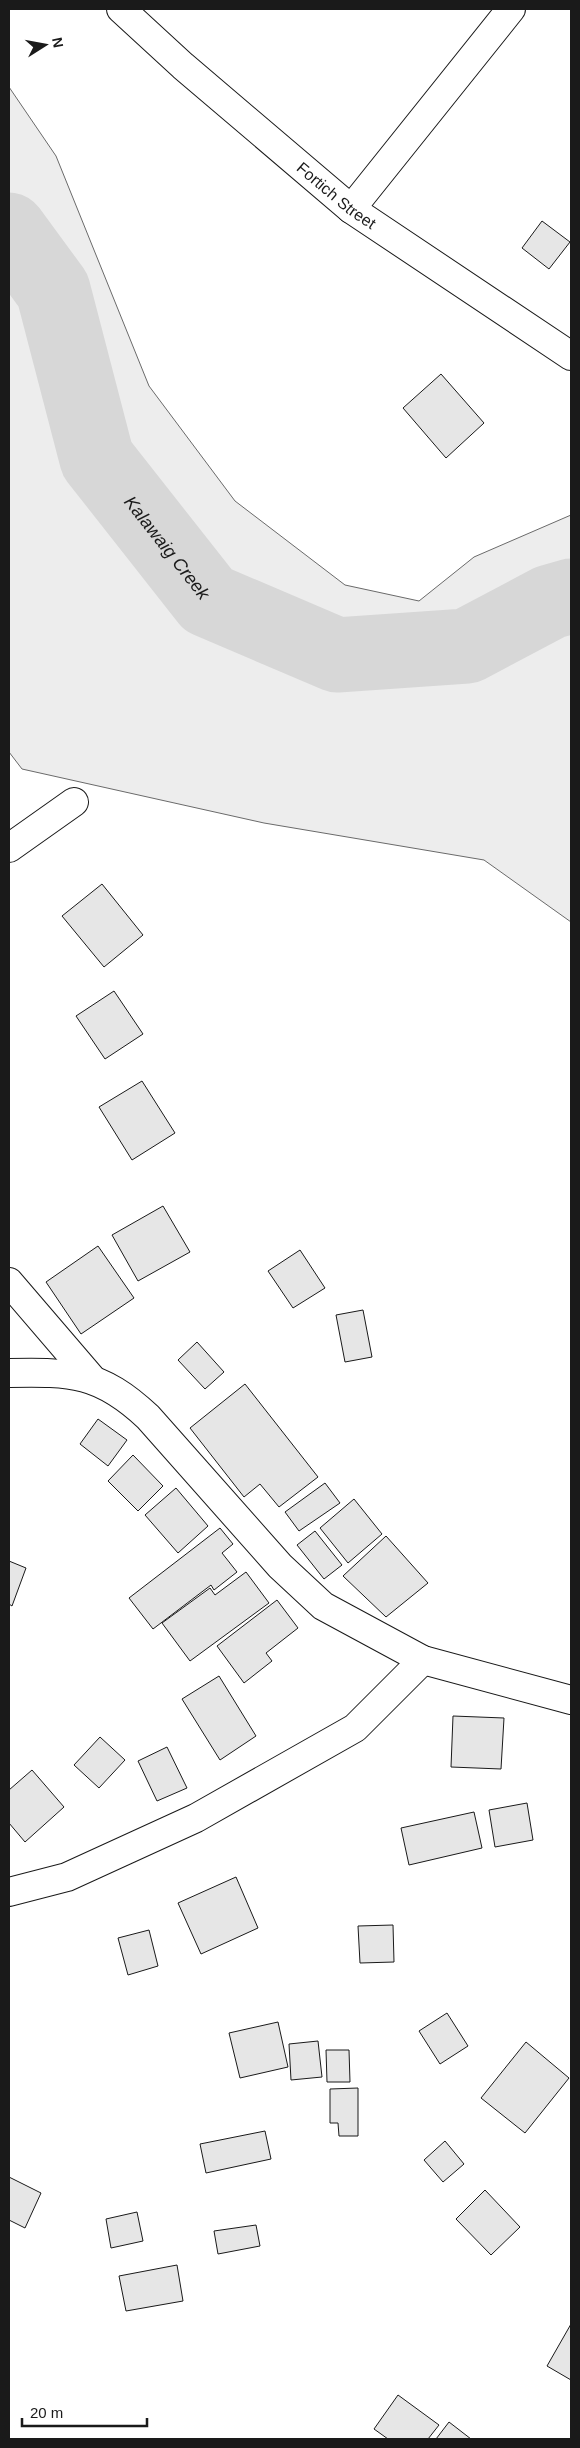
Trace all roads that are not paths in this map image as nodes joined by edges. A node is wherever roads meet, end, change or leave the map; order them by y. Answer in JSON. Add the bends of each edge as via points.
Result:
{"nodes":[{"id":1,"x":121,"y":9,"type":"edge"},
{"id":2,"x":511,"y":9,"type":"edge"},
{"id":3,"x":351,"y":208,"type":"junction"},
{"id":4,"x":571,"y":356,"type":"edge"},
{"id":5,"x":74,"y":802,"type":"dead end"},
{"id":6,"x":9,"y":848,"type":"edge"},
{"id":7,"x":9,"y":1282,"type":"edge"},
{"id":8,"x":9,"y":1373,"type":"edge"},
{"id":9,"x":93,"y":1380,"type":"junction"},
{"id":10,"x":423,"y":1660,"type":"junction"},
{"id":11,"x":571,"y":1700,"type":"edge"},
{"id":12,"x":9,"y":1892,"type":"edge"}],
"edges":[{"from":1,"to":3,"type":"main road","name":"Fortich Street","via":[[183,66]]},
{"from":2,"to":3,"type":"main road"},
{"from":3,"to":4,"type":"main road","name":"Fortich Street"},
{"from":5,"to":6,"type":"main road"},
{"from":7,"to":9,"type":"main road"},
{"from":8,"to":9,"type":"main road","via":[[68,1374]]},
{"from":9,"to":10,"type":"main road","via":[[117,1391],[148,1417],[280,1566],[323,1606]]},
{"from":10,"to":11,"type":"main road"},
{"from":10,"to":12,"type":"main road","via":[[355,1728],[196,1818],[67,1877]]}]}
